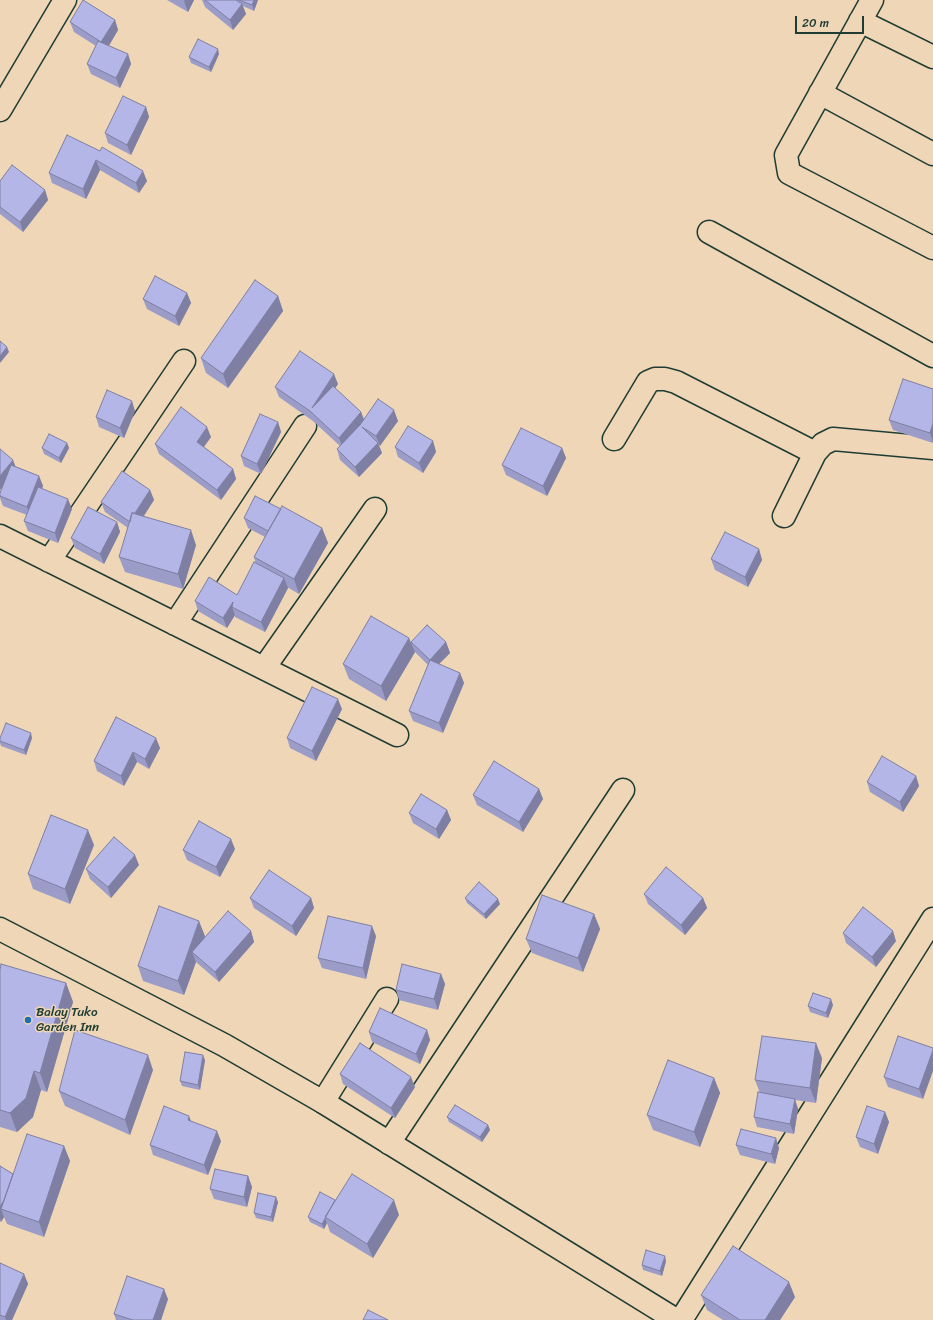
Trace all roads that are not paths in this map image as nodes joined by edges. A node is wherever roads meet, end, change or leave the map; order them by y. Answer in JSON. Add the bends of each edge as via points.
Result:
{"nodes":[{"id":1,"x":65,"y":0,"type":"edge"},
{"id":2,"x":872,"y":0,"type":"edge"},
{"id":3,"x":860,"y":21,"type":"junction"},
{"id":4,"x":933,"y":57,"type":"edge"},
{"id":5,"x":820,"y":94,"type":"junction"},
{"id":6,"x":0,"y":110,"type":"edge"},
{"id":7,"x":933,"y":154,"type":"edge"},
{"id":8,"x":709,"y":232,"type":"dead end"},
{"id":9,"x":933,"y":248,"type":"edge"},
{"id":10,"x":933,"y":356,"type":"edge"},
{"id":11,"x":184,"y":361,"type":"dead end"},
{"id":12,"x":305,"y":426,"type":"dead end"},
{"id":13,"x":614,"y":439,"type":"dead end"},
{"id":14,"x":933,"y":448,"type":"edge"},
{"id":15,"x":815,"y":453,"type":"junction"},
{"id":16,"x":375,"y":509,"type":"dead end"},
{"id":17,"x":784,"y":516,"type":"dead end"},
{"id":18,"x":0,"y":536,"type":"edge"},
{"id":19,"x":50,"y":560,"type":"junction"},
{"id":20,"x":175,"y":624,"type":"junction"},
{"id":21,"x":264,"y":668,"type":"junction"},
{"id":22,"x":397,"y":735,"type":"dead end"},
{"id":23,"x":623,"y":790,"type":"dead end"},
{"id":24,"x":933,"y":919,"type":"edge"},
{"id":25,"x":0,"y":929,"type":"edge"},
{"id":26,"x":387,"y":999,"type":"dead end"},
{"id":27,"x":323,"y":1102,"type":"junction"},
{"id":28,"x":389,"y":1143,"type":"junction"},
{"id":29,"x":676,"y":1320,"type":"edge"},
{"id":30,"x":681,"y":1320,"type":"edge"}],
"edges":[{"from":1,"to":6,"type":"street"},
{"from":2,"to":3,"type":"street"},
{"from":3,"to":4,"type":"street"},
{"from":3,"to":5,"type":"street"},
{"from":5,"to":7,"type":"street"},
{"from":5,"to":9,"type":"street","via":[[786,155],[789,173]]},
{"from":8,"to":10,"type":"street"},
{"from":11,"to":19,"type":"street"},
{"from":12,"to":20,"type":"street"},
{"from":13,"to":15,"type":"street","via":[[648,382],[665,379],[676,382]]},
{"from":14,"to":15,"type":"street","via":[[833,439],[823,444]]},
{"from":15,"to":17,"type":"street"},
{"from":16,"to":21,"type":"street"},
{"from":18,"to":19,"type":"street"},
{"from":19,"to":20,"type":"street"},
{"from":20,"to":21,"type":"street"},
{"from":21,"to":22,"type":"street"},
{"from":23,"to":28,"type":"street"},
{"from":24,"to":30,"type":"street"},
{"from":25,"to":27,"type":"street","via":[[224,1045]]},
{"from":26,"to":27,"type":"street"},
{"from":27,"to":28,"type":"street"},
{"from":28,"to":29,"type":"street"}]}
